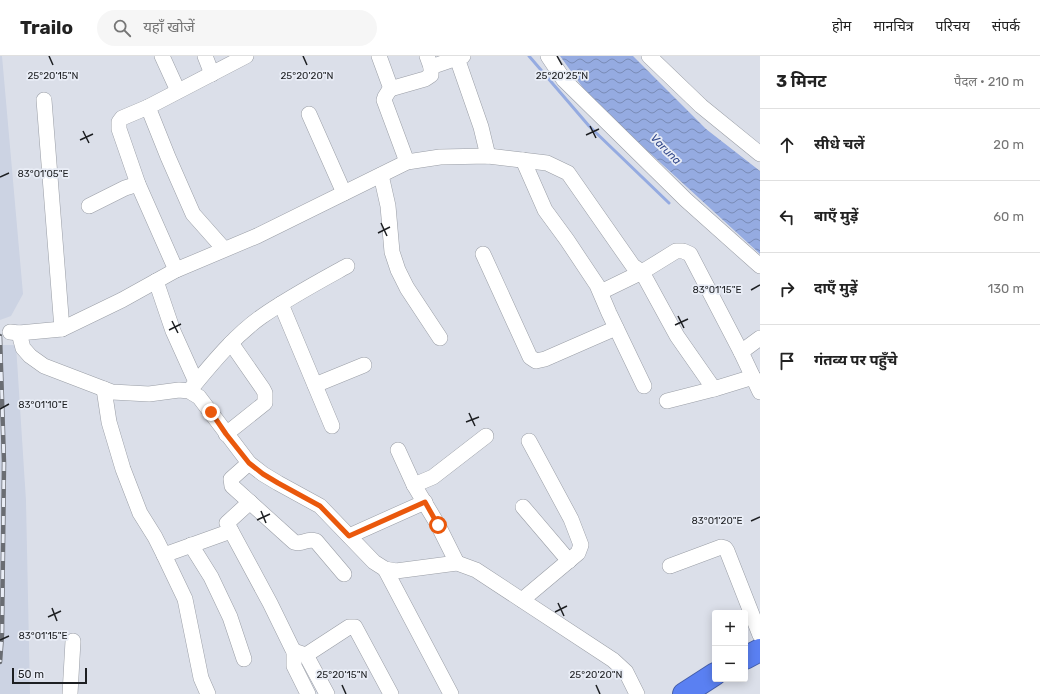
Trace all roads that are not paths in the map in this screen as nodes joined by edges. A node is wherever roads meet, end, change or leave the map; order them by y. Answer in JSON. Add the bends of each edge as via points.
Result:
{"nodes":[{"id":1,"x":162,"y":56,"type":"edge"},
{"id":2,"x":205,"y":56,"type":"edge"},
{"id":3,"x":246,"y":56,"type":"edge"},
{"id":4,"x":379,"y":56,"type":"edge"},
{"id":5,"x":548,"y":56,"type":"edge"},
{"id":6,"x":649,"y":56,"type":"edge"},
{"id":7,"x":460,"y":57,"type":"edge"},
{"id":8,"x":429,"y":61,"type":"edge"},
{"id":9,"x":212,"y":74,"type":"junction"},
{"id":10,"x":390,"y":89,"type":"junction"},
{"id":11,"x":178,"y":91,"type":"junction"},
{"id":12,"x":44,"y":100,"type":"dead end"},
{"id":13,"x":148,"y":107,"type":"junction"},
{"id":14,"x":309,"y":114,"type":"dead end"},
{"id":15,"x":760,"y":154,"type":"edge"},
{"id":16,"x":488,"y":156,"type":"junction"},
{"id":17,"x":523,"y":160,"type":"junction"},
{"id":18,"x":407,"y":162,"type":"junction"},
{"id":19,"x":381,"y":175,"type":"junction"},
{"id":20,"x":138,"y":184,"type":"junction"},
{"id":21,"x":344,"y":193,"type":"junction"},
{"id":22,"x":89,"y":206,"type":"dead end"},
{"id":23,"x":224,"y":249,"type":"junction"},
{"id":24,"x":483,"y":254,"type":"dead end"},
{"id":25,"x":348,"y":266,"type":"dead end"},
{"id":26,"x":760,"y":266,"type":"edge"},
{"id":27,"x":176,"y":270,"type":"junction"},
{"id":28,"x":642,"y":272,"type":"junction"},
{"id":29,"x":156,"y":282,"type":"junction"},
{"id":30,"x":607,"y":289,"type":"dead end"},
{"id":31,"x":281,"y":304,"type":"junction"},
{"id":32,"x":616,"y":328,"type":"junction"},
{"id":33,"x":62,"y":329,"type":"junction"},
{"id":34,"x":440,"y":338,"type":"dead end"},
{"id":35,"x":760,"y":338,"type":"edge"},
{"id":36,"x":231,"y":343,"type":"junction"},
{"id":37,"x":741,"y":352,"type":"junction"},
{"id":38,"x":364,"y":365,"type":"dead end"},
{"id":39,"x":753,"y":377,"type":"junction"},
{"id":40,"x":315,"y":385,"type":"junction"},
{"id":41,"x":644,"y":386,"type":"dead end"},
{"id":42,"x":193,"y":387,"type":"junction"},
{"id":43,"x":104,"y":389,"type":"junction"},
{"id":44,"x":714,"y":389,"type":"junction"},
{"id":45,"x":760,"y":392,"type":"edge"},
{"id":46,"x":667,"y":401,"type":"dead end"},
{"id":47,"x":332,"y":426,"type":"dead end"},
{"id":48,"x":226,"y":434,"type":"junction"},
{"id":49,"x":486,"y":436,"type":"dead end"},
{"id":50,"x":529,"y":441,"type":"dead end"},
{"id":51,"x":398,"y":450,"type":"dead end"},
{"id":52,"x":249,"y":463,"type":"junction"},
{"id":53,"x":414,"y":485,"type":"junction"},
{"id":54,"x":250,"y":502,"type":"junction"},
{"id":55,"x":425,"y":502,"type":"junction"},
{"id":56,"x":523,"y":507,"type":"dead end"},
{"id":57,"x":231,"y":531,"type":"junction"},
{"id":58,"x":349,"y":536,"type":"junction"},
{"id":59,"x":191,"y":545,"type":"junction"},
{"id":60,"x":164,"y":555,"type":"junction"},
{"id":61,"x":569,"y":561,"type":"junction"},
{"id":62,"x":457,"y":563,"type":"junction"},
{"id":63,"x":670,"y":566,"type":"dead end"},
{"id":64,"x":385,"y":569,"type":"junction"},
{"id":65,"x":344,"y":574,"type":"dead end"},
{"id":66,"x":522,"y":600,"type":"junction"},
{"id":67,"x":760,"y":635,"type":"edge"},
{"id":68,"x":73,"y":641,"type":"dead end"},
{"id":69,"x":760,"y":650,"type":"edge"},
{"id":70,"x":300,"y":653,"type":"junction"},
{"id":71,"x":748,"y":656,"type":"edge"},
{"id":72,"x":244,"y":660,"type":"dead end"},
{"id":73,"x":712,"y":676,"type":"edge"},
{"id":74,"x":70,"y":694,"type":"edge"},
{"id":75,"x":208,"y":694,"type":"edge"},
{"id":76,"x":308,"y":694,"type":"edge"},
{"id":77,"x":327,"y":694,"type":"edge"},
{"id":78,"x":391,"y":694,"type":"edge"},
{"id":79,"x":451,"y":694,"type":"edge"},
{"id":80,"x":637,"y":694,"type":"edge"},
{"id":81,"x":684,"y":694,"type":"edge"}],
"edges":[{"from":1,"to":11,"type":"street"},
{"from":2,"to":9,"type":"street"},
{"from":3,"to":9,"type":"street"},
{"from":4,"to":10,"type":"street"},
{"from":5,"to":26,"type":"street","via":[[564,80],[686,200]]},
{"from":6,"to":15,"type":"street","via":[[701,106]]},
{"from":7,"to":8,"type":"street"},
{"from":7,"to":16,"type":"street"},
{"from":8,"to":10,"type":"street","via":[[431,75]]},
{"from":9,"to":11,"type":"street"},
{"from":10,"to":18,"type":"street","via":[[384,99]]},
{"from":11,"to":13,"type":"street"},
{"from":12,"to":33,"type":"street"},
{"from":13,"to":20,"type":"street","via":[[122,118],[119,122],[119,129]]},
{"from":13,"to":23,"type":"street","via":[[193,214]]},
{"from":14,"to":21,"type":"street"},
{"from":16,"to":17,"type":"street"},
{"from":16,"to":18,"type":"street","via":[[440,157]]},
{"from":17,"to":28,"type":"street","via":[[547,163],[568,173],[633,266]]},
{"from":17,"to":32,"type":"street","via":[[545,210],[597,285]]},
{"from":18,"to":19,"type":"street"},
{"from":19,"to":21,"type":"street"},
{"from":19,"to":34,"type":"street","via":[[388,206],[392,252],[398,270]]},
{"from":20,"to":22,"type":"street"},
{"from":20,"to":27,"type":"street"},
{"from":21,"to":23,"type":"street"},
{"from":23,"to":27,"type":"street"},
{"from":24,"to":32,"type":"street","via":[[530,357],[536,361]]},
{"from":25,"to":31,"type":"street"},
{"from":27,"to":29,"type":"street"},
{"from":28,"to":30,"type":"street"},
{"from":28,"to":37,"type":"street","via":[[676,251],[690,254]]},
{"from":28,"to":44,"type":"street","via":[[677,336]]},
{"from":29,"to":33,"type":"street"},
{"from":29,"to":42,"type":"street"},
{"from":31,"to":36,"type":"street"},
{"from":31,"to":40,"type":"street"},
{"from":32,"to":41,"type":"street"},
{"from":33,"to":43,"type":"street","via":[[15,333],[30,356],[44,366]]},
{"from":35,"to":37,"type":"street"},
{"from":36,"to":42,"type":"street"},
{"from":36,"to":48,"type":"street","via":[[263,389],[265,404]]},
{"from":37,"to":39,"type":"street"},
{"from":38,"to":40,"type":"street"},
{"from":39,"to":44,"type":"street"},
{"from":39,"to":45,"type":"street"},
{"from":40,"to":47,"type":"street"},
{"from":42,"to":43,"type":"street","via":[[149,394],[112,392]]},
{"from":42,"to":48,"type":"street"},
{"from":43,"to":60,"type":"street","via":[[109,422],[123,469],[140,513]]},
{"from":44,"to":46,"type":"street"},
{"from":48,"to":52,"type":"street"},
{"from":49,"to":53,"type":"street","via":[[433,477]]},
{"from":50,"to":61,"type":"street","via":[[571,519],[581,545],[578,553]]},
{"from":51,"to":53,"type":"street"},
{"from":52,"to":54,"type":"street","via":[[231,479],[231,483]]},
{"from":52,"to":58,"type":"street","via":[[273,480],[320,506]]},
{"from":53,"to":55,"type":"street"},
{"from":54,"to":57,"type":"street","via":[[227,523]]},
{"from":54,"to":65,"type":"street","via":[[294,542],[316,541]]},
{"from":55,"to":58,"type":"street"},
{"from":55,"to":62,"type":"street"},
{"from":56,"to":61,"type":"street"},
{"from":57,"to":59,"type":"street"},
{"from":57,"to":70,"type":"street"},
{"from":58,"to":64,"type":"street","via":[[374,562]]},
{"from":59,"to":60,"type":"street"},
{"from":59,"to":72,"type":"street","via":[[211,577],[230,617]]},
{"from":60,"to":75,"type":"street","via":[[185,599],[201,678]]},
{"from":61,"to":66,"type":"street"},
{"from":62,"to":64,"type":"street","via":[[396,571]]},
{"from":62,"to":66,"type":"street","via":[[476,570]]},
{"from":63,"to":67,"type":"street","via":[[721,547],[725,548]]},
{"from":64,"to":79,"type":"street"},
{"from":66,"to":80,"type":"street","via":[[612,660],[626,672]]},
{"from":68,"to":74,"type":"street"},
{"from":69,"to":71,"type":"highway"},
{"from":70,"to":76,"type":"street","via":[[294,666]]},
{"from":70,"to":77,"type":"street"},
{"from":70,"to":78,"type":"street","via":[[349,627],[355,627]]},
{"from":73,"to":81,"type":"highway"}]}
